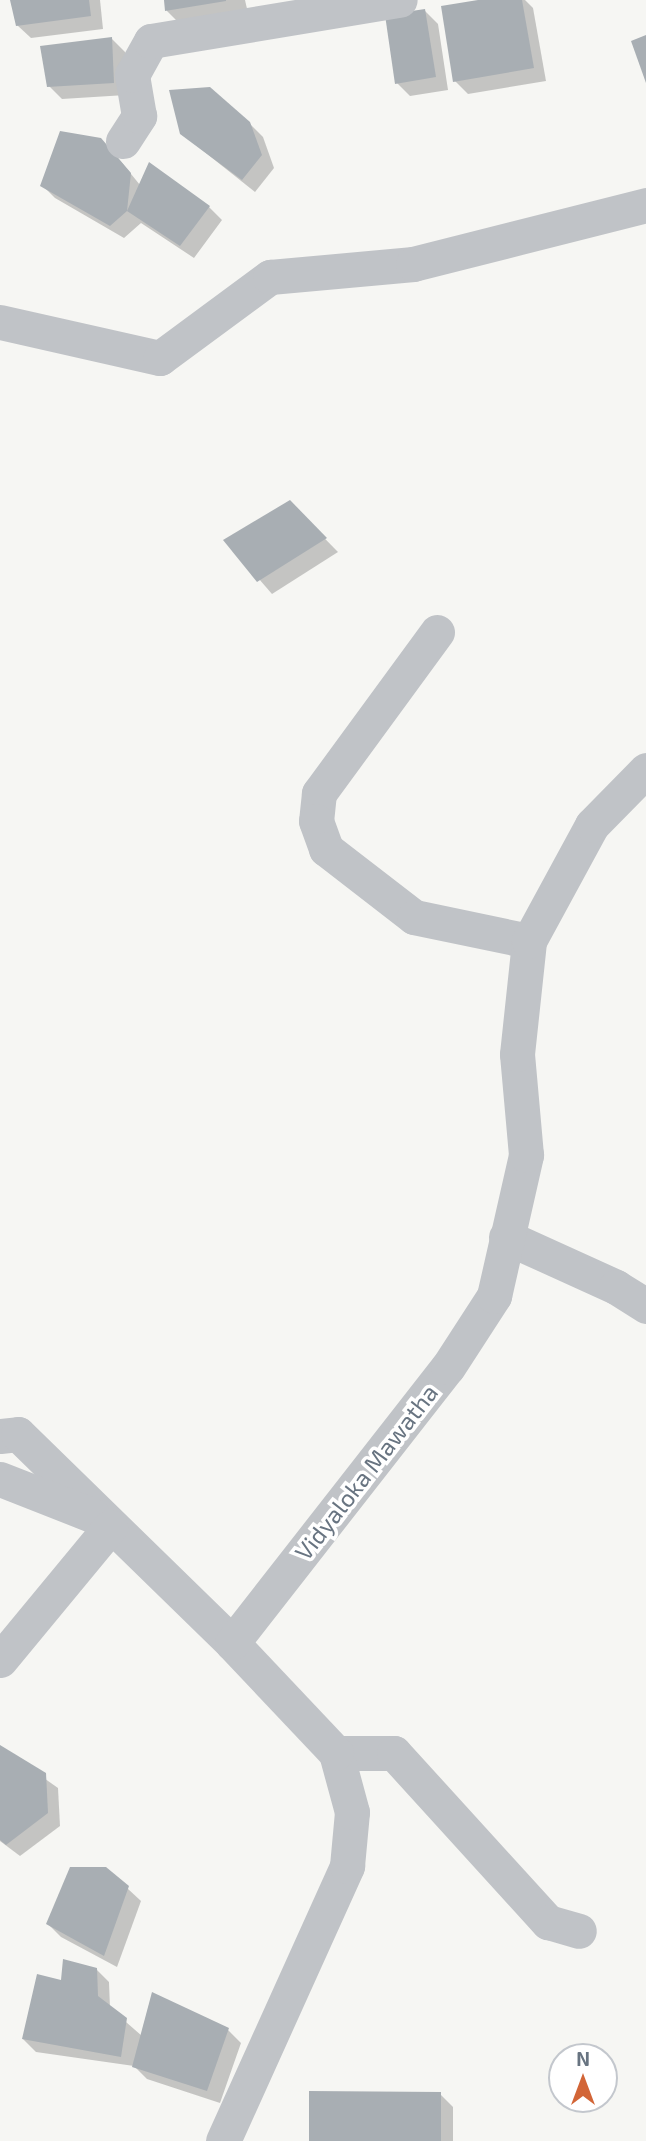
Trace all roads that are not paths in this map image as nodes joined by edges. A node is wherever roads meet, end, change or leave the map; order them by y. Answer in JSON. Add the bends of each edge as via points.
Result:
{"nodes":[{"id":1,"x":400,"y":0,"type":"edge"},
{"id":2,"x":123,"y":141,"type":"dead end"},
{"id":3,"x":646,"y":205,"type":"edge"},
{"id":4,"x":0,"y":322,"type":"edge"},
{"id":5,"x":437,"y":632,"type":"dead end"},
{"id":6,"x":646,"y":771,"type":"edge"},
{"id":7,"x":529,"y":941,"type":"junction"},
{"id":8,"x":506,"y":1237,"type":"junction"},
{"id":9,"x":646,"y":1306,"type":"edge"},
{"id":10,"x":0,"y":1436,"type":"edge"},
{"id":11,"x":0,"y":1479,"type":"edge"},
{"id":12,"x":106,"y":1523,"type":"junction"},
{"id":13,"x":232,"y":1643,"type":"junction"},
{"id":14,"x":0,"y":1660,"type":"edge"},
{"id":15,"x":336,"y":1753,"type":"junction"},
{"id":16,"x":579,"y":1931,"type":"dead end"},
{"id":17,"x":223,"y":2141,"type":"edge"}],
"edges":[{"from":1,"to":2,"type":"street","via":[[151,41],[132,75],[139,116]]},
{"from":3,"to":4,"type":"street","via":[[413,264],[270,277],[160,358]]},
{"from":5,"to":7,"type":"street","via":[[320,793],[316,821],[327,849],[414,916]]},
{"from":6,"to":7,"type":"street","name":"Vidyaloka Mawatha","via":[[592,825]]},
{"from":7,"to":8,"type":"street","name":"Vidyaloka Mawatha","via":[[517,1054],[526,1155]]},
{"from":8,"to":9,"type":"street"},
{"from":8,"to":13,"type":"street","name":"Vidyaloka Mawatha","via":[[494,1297],[447,1367]]},
{"from":10,"to":12,"type":"street","via":[[18,1433]]},
{"from":11,"to":12,"type":"street"},
{"from":12,"to":13,"type":"street"},
{"from":12,"to":14,"type":"street"},
{"from":13,"to":15,"type":"street"},
{"from":15,"to":16,"type":"street","via":[[394,1753],[548,1922]]},
{"from":15,"to":17,"type":"street","via":[[352,1812],[347,1866]]}]}
